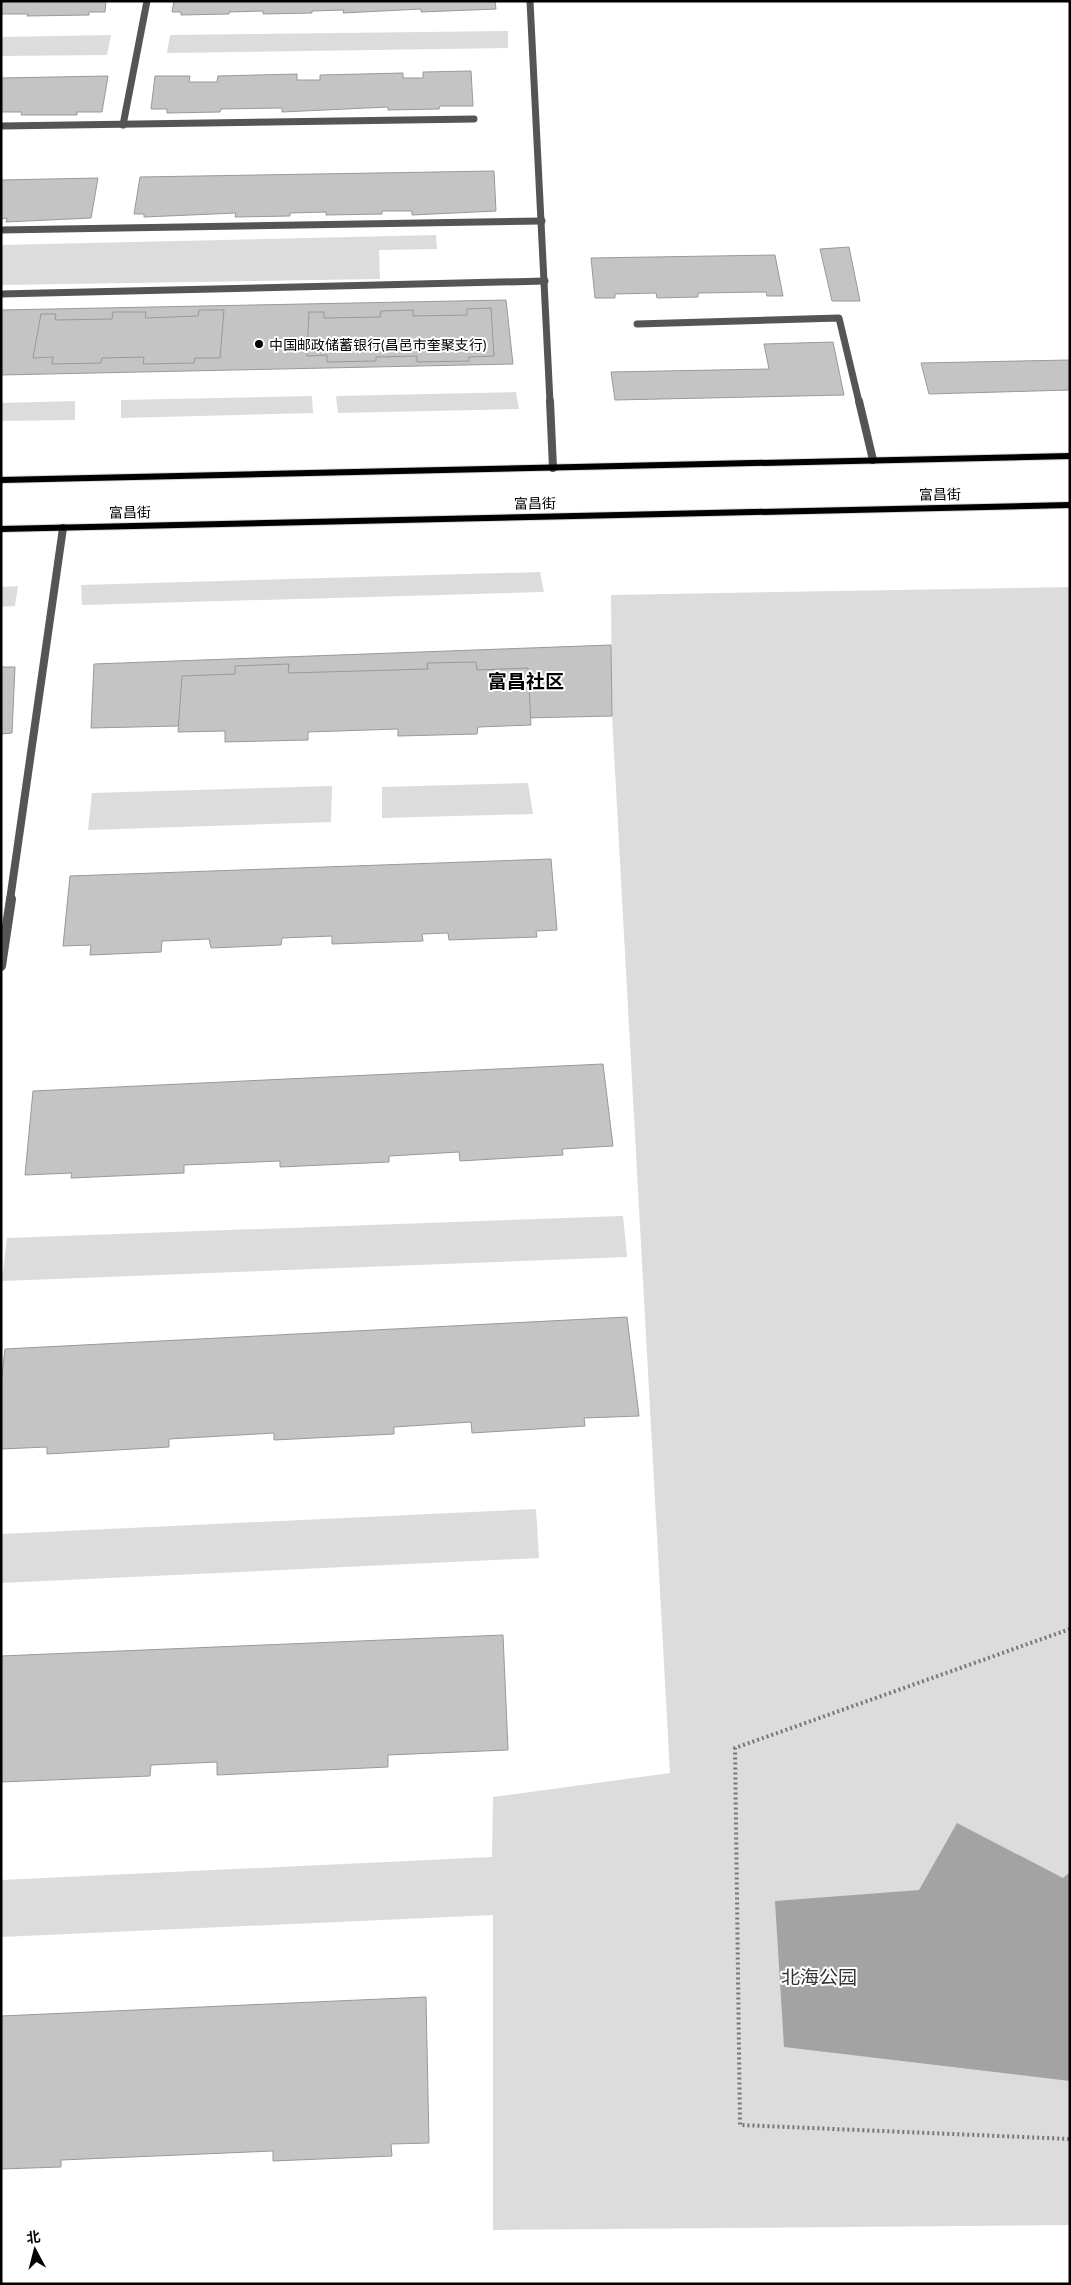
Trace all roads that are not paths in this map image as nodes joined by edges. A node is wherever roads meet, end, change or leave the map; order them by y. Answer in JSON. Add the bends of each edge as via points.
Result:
{"nodes":[{"id":1,"x":147,"y":1,"type":"edge"},
{"id":2,"x":530,"y":1,"type":"edge"},
{"id":3,"x":474,"y":120,"type":"dead end"},
{"id":4,"x":123,"y":124,"type":"junction"},
{"id":5,"x":1,"y":126,"type":"edge"},
{"id":6,"x":542,"y":221,"type":"junction"},
{"id":7,"x":1,"y":230,"type":"edge"},
{"id":8,"x":545,"y":282,"type":"junction"},
{"id":9,"x":1,"y":294,"type":"edge"},
{"id":10,"x":637,"y":324,"type":"dead end"},
{"id":11,"x":1070,"y":456,"type":"edge"},
{"id":12,"x":873,"y":460,"type":"junction"},
{"id":13,"x":553,"y":468,"type":"junction"},
{"id":14,"x":1,"y":480,"type":"edge"},
{"id":15,"x":1070,"y":505,"type":"edge"},
{"id":16,"x":63,"y":528,"type":"junction"},
{"id":17,"x":1,"y":529,"type":"edge"},
{"id":18,"x":1,"y":966,"type":"edge"}],
"edges":[{"from":1,"to":4,"type":"lane"},
{"from":2,"to":6,"type":"lane"},
{"from":3,"to":4,"type":"lane"},
{"from":4,"to":5,"type":"lane"},
{"from":6,"to":7,"type":"lane"},
{"from":6,"to":8,"type":"lane"},
{"from":8,"to":9,"type":"lane"},
{"from":8,"to":13,"type":"lane"},
{"from":10,"to":12,"type":"lane","via":[[839,318]]},
{"from":11,"to":12,"type":"main road"},
{"from":12,"to":13,"type":"main road"},
{"from":13,"to":14,"type":"main road"},
{"from":15,"to":16,"type":"main road","name":"富昌街"},
{"from":16,"to":17,"type":"main road","name":"富昌街"},
{"from":16,"to":18,"type":"lane"}]}
